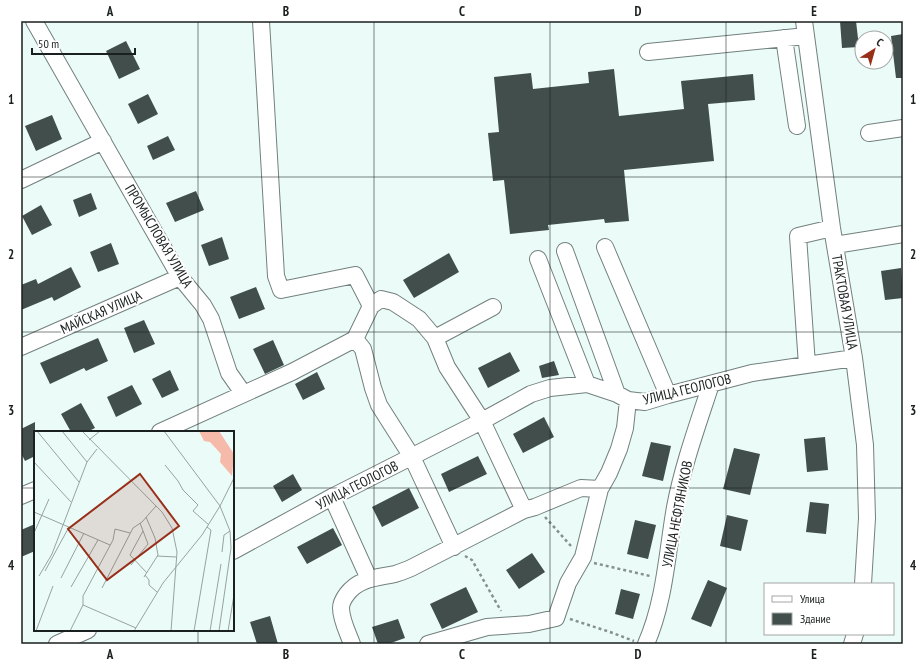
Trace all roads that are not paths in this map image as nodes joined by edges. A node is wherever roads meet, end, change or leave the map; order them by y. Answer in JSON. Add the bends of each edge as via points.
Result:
{"nodes":[{"id":1,"x":34,"y":21,"type":"edge"},
{"id":2,"x":260,"y":21,"type":"edge"},
{"id":3,"x":805,"y":29,"type":"edge"},
{"id":4,"x":784,"y":38,"type":"junction"},
{"id":5,"x":648,"y":52,"type":"dead end"},
{"id":6,"x":797,"y":126,"type":"dead end"},
{"id":7,"x":903,"y":128,"type":"edge"},
{"id":8,"x":869,"y":133,"type":"dead end"},
{"id":9,"x":103,"y":141,"type":"junction"},
{"id":10,"x":21,"y":180,"type":"edge"},
{"id":11,"x":832,"y":228,"type":"junction"},
{"id":12,"x":903,"y":234,"type":"edge"},
{"id":13,"x":835,"y":245,"type":"junction"},
{"id":14,"x":605,"y":247,"type":"dead end"},
{"id":15,"x":565,"y":251,"type":"dead end"},
{"id":16,"x":538,"y":259,"type":"dead end"},
{"id":17,"x":180,"y":277,"type":"junction"},
{"id":18,"x":371,"y":306,"type":"junction"},
{"id":19,"x":493,"y":307,"type":"dead end"},
{"id":20,"x":435,"y":338,"type":"junction"},
{"id":21,"x":355,"y":339,"type":"junction"},
{"id":22,"x":21,"y":347,"type":"edge"},
{"id":23,"x":854,"y":358,"type":"junction"},
{"id":24,"x":807,"y":364,"type":"junction"},
{"id":25,"x":587,"y":384,"type":"junction"},
{"id":26,"x":711,"y":384,"type":"junction"},
{"id":27,"x":243,"y":393,"type":"junction"},
{"id":28,"x":668,"y":394,"type":"junction"},
{"id":29,"x":623,"y":397,"type":"junction"},
{"id":30,"x":482,"y":421,"type":"junction"},
{"id":31,"x":162,"y":431,"type":"edge"},
{"id":32,"x":412,"y":457,"type":"junction"},
{"id":33,"x":600,"y":489,"type":"junction"},
{"id":34,"x":34,"y":490,"type":"edge"},
{"id":35,"x":21,"y":496,"type":"edge"},
{"id":36,"x":332,"y":497,"type":"junction"},
{"id":37,"x":524,"y":510,"type":"junction"},
{"id":38,"x":454,"y":547,"type":"junction"},
{"id":39,"x":234,"y":550,"type":"edge"},
{"id":40,"x":369,"y":579,"type":"junction"},
{"id":41,"x":863,"y":583,"type":"edge"},
{"id":42,"x":86,"y":631,"type":"edge"},
{"id":43,"x":640,"y":643,"type":"edge"},
{"id":44,"x":57,"y":644,"type":"edge"},
{"id":45,"x":352,"y":644,"type":"edge"},
{"id":46,"x":428,"y":644,"type":"edge"}],
"edges":[{"from":1,"to":9,"type":"street","name":"ПРОМЫСЛОВАЯ УЛИЦА"},
{"from":2,"to":18,"type":"street","via":[[276,276],[281,290],[355,275]]},
{"from":3,"to":4,"type":"street"},
{"from":3,"to":11,"type":"street","name":"ТРАКТОВАЯ УЛИЦА"},
{"from":4,"to":5,"type":"street"},
{"from":4,"to":6,"type":"street"},
{"from":7,"to":8,"type":"street"},
{"from":9,"to":10,"type":"street"},
{"from":9,"to":17,"type":"street","name":"ПРОМЫСЛОВАЯ УЛИЦА"},
{"from":11,"to":13,"type":"street","name":"ТРАКТОВАЯ УЛИЦА"},
{"from":11,"to":24,"type":"street","via":[[798,236]]},
{"from":12,"to":13,"type":"street"},
{"from":13,"to":23,"type":"street","name":"ТРАКТОВАЯ УЛИЦА"},
{"from":14,"to":28,"type":"street"},
{"from":15,"to":29,"type":"street"},
{"from":16,"to":25,"type":"street"},
{"from":17,"to":22,"type":"street","name":"МАЙСКАЯ УЛИЦА"},
{"from":17,"to":27,"type":"street","name":"ПРОМЫСЛОВАЯ УЛИЦА","via":[[211,319],[229,373]]},
{"from":18,"to":20,"type":"street","via":[[381,299],[393,302],[419,319]]},
{"from":18,"to":21,"type":"street"},
{"from":19,"to":20,"type":"street"},
{"from":20,"to":30,"type":"street","via":[[447,367]]},
{"from":21,"to":27,"type":"street","via":[[292,372]]},
{"from":21,"to":32,"type":"street","via":[[363,349],[372,388],[380,405]]},
{"from":23,"to":24,"type":"street","name":"УЛИЦА ГЕОЛОГОВ"},
{"from":23,"to":41,"type":"street","name":"ТРАКТОВАЯ УЛИЦА","via":[[865,445],[867,518]]},
{"from":24,"to":26,"type":"street","name":"УЛИЦА ГЕОЛОГОВ","via":[[752,373]]},
{"from":25,"to":29,"type":"street","name":"УЛИЦА ГЕОЛОГОВ"},
{"from":25,"to":30,"type":"street","name":"УЛИЦА ГЕОЛОГОВ","via":[[550,388],[531,394]]},
{"from":26,"to":28,"type":"street","name":"УЛИЦА ГЕОЛОГОВ"},
{"from":26,"to":43,"type":"street","name":"УЛИЦА НЕФТЯНИКОВ","via":[[675,506],[656,620]]},
{"from":27,"to":31,"type":"street"},
{"from":28,"to":29,"type":"street","name":"УЛИЦА ГЕОЛОГОВ","via":[[645,402]]},
{"from":29,"to":33,"type":"street","via":[[625,428],[619,449]]},
{"from":30,"to":32,"type":"street","name":"УЛИЦА ГЕОЛОГОВ"},
{"from":30,"to":37,"type":"street"},
{"from":32,"to":36,"type":"street","name":"УЛИЦА ГЕОЛОГОВ"},
{"from":32,"to":38,"type":"street"},
{"from":33,"to":37,"type":"street","via":[[581,488]]},
{"from":33,"to":46,"type":"street","via":[[583,557],[568,583],[556,618],[528,624],[487,627]]},
{"from":34,"to":35,"type":"street"},
{"from":36,"to":39,"type":"street","name":"УЛИЦА ГЕОЛОГОВ"},
{"from":36,"to":40,"type":"street"},
{"from":37,"to":38,"type":"street"},
{"from":38,"to":40,"type":"street","via":[[413,568]]},
{"from":40,"to":45,"type":"street","via":[[351,589],[341,606]]},
{"from":42,"to":44,"type":"street"}]}
